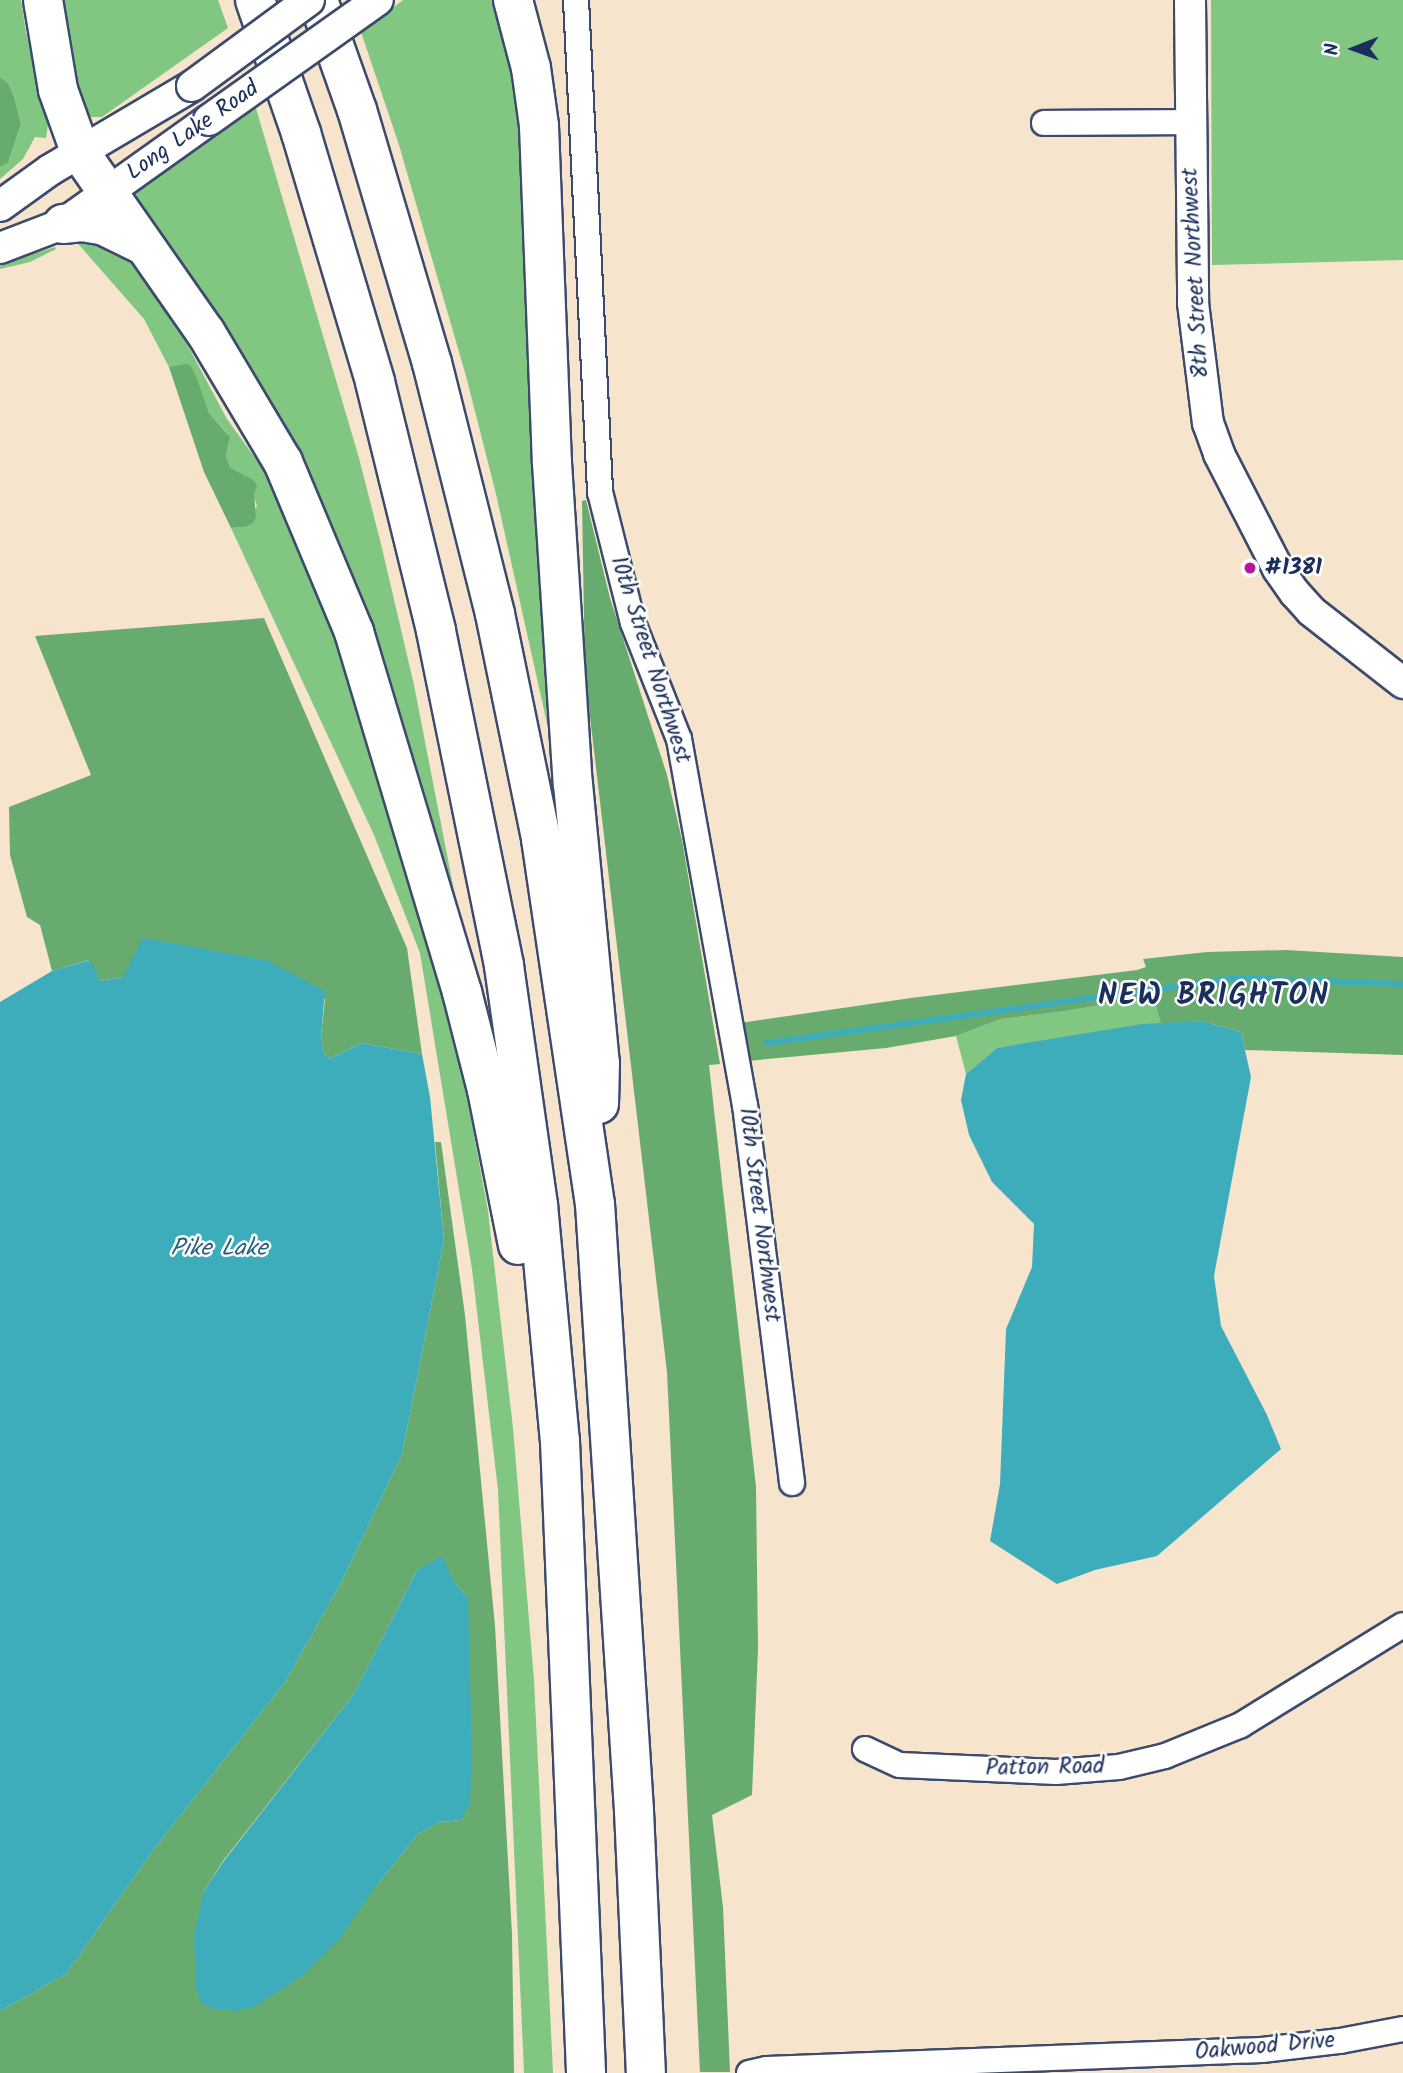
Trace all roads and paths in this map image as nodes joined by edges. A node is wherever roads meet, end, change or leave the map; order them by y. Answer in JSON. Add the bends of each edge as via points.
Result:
{"nodes":[{"id":1,"x":43,"y":0,"type":"edge"},
{"id":2,"x":255,"y":0,"type":"edge"},
{"id":3,"x":309,"y":0,"type":"edge"},
{"id":4,"x":318,"y":0,"type":"edge"},
{"id":5,"x":378,"y":0,"type":"edge"},
{"id":6,"x":513,"y":0,"type":"edge"},
{"id":7,"x":576,"y":0,"type":"edge"},
{"id":8,"x":1190,"y":0,"type":"edge"},
{"id":9,"x":523,"y":18,"type":"edge"},
{"id":10,"x":1190,"y":122,"type":"junction"},
{"id":11,"x":1044,"y":123,"type":"dead end"},
{"id":12,"x":81,"y":154,"type":"junction"},
{"id":13,"x":107,"y":191,"type":"junction"},
{"id":14,"x":0,"y":206,"type":"edge"},
{"id":15,"x":63,"y":224,"type":"junction"},
{"id":16,"x":144,"y":245,"type":"junction"},
{"id":17,"x":0,"y":248,"type":"edge"},
{"id":18,"x":1403,"y":683,"type":"edge"},
{"id":19,"x":595,"y":1204,"type":"junction"},
{"id":20,"x":792,"y":1483,"type":"dead end"},
{"id":21,"x":1403,"y":1625,"type":"edge"},
{"id":22,"x":865,"y":1749,"type":"dead end"},
{"id":23,"x":577,"y":1814,"type":"junction"},
{"id":24,"x":1403,"y":2029,"type":"edge"},
{"id":25,"x":1092,"y":2065,"type":"edge"},
{"id":26,"x":586,"y":2073,"type":"edge"},
{"id":27,"x":646,"y":2073,"type":"edge"},
{"id":28,"x":749,"y":2073,"type":"edge"}],
"edges":[{"from":1,"to":12,"type":"highway","via":[[58,90]]},
{"from":2,"to":23,"type":"highway","via":[[309,158],[375,382],[436,631],[504,966],[550,1314],[564,1500]]},
{"from":3,"to":12,"type":"street","name":"Long Lake Road","bridge":true,"via":[[192,86]]},
{"from":4,"to":19,"type":"highway","via":[[412,290],[495,614],[541,839]]},
{"from":5,"to":13,"type":"street","name":"Long Lake Road","bridge":true},
{"from":6,"to":9,"type":"highway"},
{"from":7,"to":20,"type":"street","name":"10th Street Northwest","via":[[600,492],[633,622],[679,739],[745,1105]]},
{"from":8,"to":10,"type":"street","name":"8th Street Northwest"},
{"from":9,"to":19,"type":"highway","via":[[539,126],[554,502],[573,784],[600,1063]]},
{"from":10,"to":11,"type":"street"},
{"from":10,"to":18,"type":"street","name":"8th Street Northwest","via":[[1193,303],[1202,393],[1219,454],[1273,561],[1295,593],[1311,611]]},
{"from":12,"to":13,"type":"highway"},
{"from":12,"to":14,"type":"street","name":"Long Lake Road"},
{"from":13,"to":15,"type":"street","name":"Long Lake Road"},
{"from":13,"to":16,"type":"highway"},
{"from":15,"to":16,"type":"highway","via":[[102,225]]},
{"from":15,"to":17,"type":"street","name":"Long Lake Road"},
{"from":16,"to":23,"type":"highway","via":[[252,408],[308,516],[354,632],[462,992],[510,1200],[532,1342]]},
{"from":19,"to":27,"type":"highway"},
{"from":21,"to":22,"type":"street","name":"Patton Road","via":[[1241,1725],[1203,1743],[1142,1762],[1056,1772],[926,1767],[900,1765]]},
{"from":23,"to":26,"type":"highway"},
{"from":24,"to":25,"type":"street","name":"Oakwood Drive","via":[[1262,2050]]},
{"from":25,"to":28,"type":"street","name":"Oakwood Drive","via":[[767,2069]]}]}
